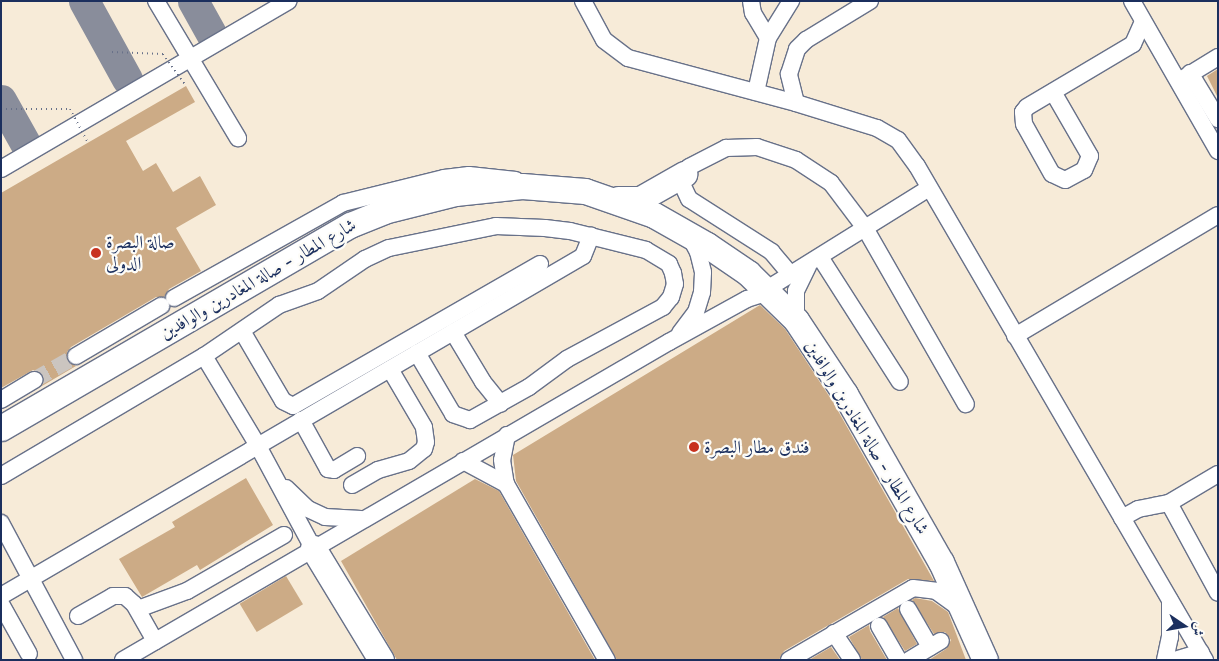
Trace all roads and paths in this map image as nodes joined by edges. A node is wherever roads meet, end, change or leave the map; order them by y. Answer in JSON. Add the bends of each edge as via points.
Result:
{"nodes":[{"id":1,"x":156,"y":1,"type":"edge"},
{"id":2,"x":288,"y":1,"type":"edge"},
{"id":3,"x":584,"y":1,"type":"edge"},
{"id":4,"x":751,"y":1,"type":"edge"},
{"id":5,"x":790,"y":1,"type":"edge"},
{"id":6,"x":870,"y":1,"type":"edge"},
{"id":7,"x":1132,"y":1,"type":"edge"},
{"id":8,"x":1143,"y":22,"type":"junction"},
{"id":9,"x":768,"y":38,"type":"junction"},
{"id":10,"x":1133,"y":44,"type":"junction"},
{"id":11,"x":1159,"y":48,"type":"junction"},
{"id":12,"x":112,"y":52,"type":"dead end"},
{"id":13,"x":192,"y":57,"type":"junction"},
{"id":14,"x":1218,"y":57,"type":"edge"},
{"id":15,"x":1184,"y":77,"type":"junction"},
{"id":16,"x":186,"y":86,"type":"dead end"},
{"id":17,"x":756,"y":92,"type":"junction"},
{"id":18,"x":1053,"y":92,"type":"junction"},
{"id":19,"x":796,"y":103,"type":"junction"},
{"id":20,"x":6,"y":109,"type":"dead end"},
{"id":21,"x":1218,"y":119,"type":"edge"},
{"id":22,"x":238,"y":138,"type":"dead end"},
{"id":23,"x":88,"y":143,"type":"dead end"},
{"id":24,"x":1218,"y":151,"type":"edge"},
{"id":25,"x":1,"y":169,"type":"edge"},
{"id":26,"x":684,"y":174,"type":"junction"},
{"id":27,"x":550,"y":186,"type":"junction"},
{"id":28,"x":929,"y":188,"type":"junction"},
{"id":29,"x":603,"y":196,"type":"junction"},
{"id":30,"x":1218,"y":215,"type":"edge"},
{"id":31,"x":865,"y":228,"type":"junction"},
{"id":32,"x":688,"y":234,"type":"junction"},
{"id":33,"x":591,"y":236,"type":"junction"},
{"id":34,"x":815,"y":261,"type":"junction"},
{"id":35,"x":540,"y":264,"type":"dead end"},
{"id":36,"x":791,"y":275,"type":"junction"},
{"id":37,"x":768,"y":290,"type":"junction"},
{"id":38,"x":796,"y":320,"type":"junction"},
{"id":39,"x":242,"y":331,"type":"junction"},
{"id":40,"x":453,"y":332,"type":"junction"},
{"id":41,"x":1014,"y":336,"type":"junction"},
{"id":42,"x":669,"y":342,"type":"junction"},
{"id":43,"x":417,"y":353,"type":"junction"},
{"id":44,"x":76,"y":356,"type":"tunnel mouth"},
{"id":45,"x":204,"y":356,"type":"junction"},
{"id":46,"x":390,"y":369,"type":"junction"},
{"id":47,"x":34,"y":380,"type":"tunnel mouth"},
{"id":48,"x":900,"y":382,"type":"dead end"},
{"id":49,"x":1,"y":400,"type":"edge"},
{"id":50,"x":501,"y":404,"type":"junction"},
{"id":51,"x":966,"y":404,"type":"dead end"},
{"id":52,"x":301,"y":420,"type":"junction"},
{"id":53,"x":1,"y":428,"type":"edge"},
{"id":54,"x":507,"y":435,"type":"junction"},
{"id":55,"x":258,"y":446,"type":"junction"},
{"id":56,"x":357,"y":456,"type":"dead end"},
{"id":57,"x":463,"y":461,"type":"junction"},
{"id":58,"x":1218,"y":474,"type":"edge"},
{"id":59,"x":1,"y":476,"type":"edge"},
{"id":60,"x":274,"y":477,"type":"junction"},
{"id":61,"x":352,"y":484,"type":"dead end"},
{"id":62,"x":506,"y":484,"type":"junction"},
{"id":63,"x":1169,"y":503,"type":"junction"},
{"id":64,"x":1122,"y":518,"type":"junction"},
{"id":65,"x":363,"y":519,"type":"junction"},
{"id":66,"x":1,"y":523,"type":"edge"},
{"id":67,"x":284,"y":535,"type":"dead end"},
{"id":68,"x":313,"y":548,"type":"junction"},
{"id":69,"x":32,"y":578,"type":"junction"},
{"id":70,"x":1218,"y":593,"type":"edge"},
{"id":71,"x":1,"y":596,"type":"edge"},
{"id":72,"x":1170,"y":599,"type":"junction"},
{"id":73,"x":138,"y":609,"type":"junction"},
{"id":74,"x":908,"y":609,"type":"dead end"},
{"id":75,"x":4,"y":615,"type":"edge"},
{"id":76,"x":78,"y":616,"type":"dead end"},
{"id":77,"x":968,"y":618,"type":"junction"},
{"id":78,"x":879,"y":626,"type":"dead end"},
{"id":79,"x":834,"y":633,"type":"junction"},
{"id":80,"x":155,"y":641,"type":"junction"},
{"id":81,"x":29,"y":654,"type":"dead end"},
{"id":82,"x":1218,"y":655,"type":"edge"},
{"id":83,"x":1205,"y":657,"type":"edge"},
{"id":84,"x":74,"y":660,"type":"edge"},
{"id":85,"x":122,"y":660,"type":"edge"},
{"id":86,"x":380,"y":660,"type":"edge"},
{"id":87,"x":607,"y":660,"type":"edge"},
{"id":88,"x":789,"y":660,"type":"edge"},
{"id":89,"x":852,"y":660,"type":"edge"},
{"id":90,"x":899,"y":660,"type":"edge"},
{"id":91,"x":909,"y":660,"type":"edge"},
{"id":92,"x":985,"y":660,"type":"edge"},
{"id":93,"x":1165,"y":660,"type":"edge"},
{"id":94,"x":1176,"y":660,"type":"edge"}],
"edges":[{"from":1,"to":13,"type":"lane"},
{"from":2,"to":13,"type":"lane"},
{"from":3,"to":17,"type":"lane","via":[[604,40],[628,58]]},
{"from":4,"to":9,"type":"lane","via":[[753,13]]},
{"from":5,"to":9,"type":"lane"},
{"from":6,"to":19,"type":"lane","via":[[806,40],[797,49],[789,74]]},
{"from":7,"to":8,"type":"lane"},
{"from":8,"to":10,"type":"lane"},
{"from":8,"to":11,"type":"lane"},
{"from":9,"to":17,"type":"lane"},
{"from":10,"to":11,"type":"lane"},
{"from":10,"to":18,"type":"lane"},
{"from":11,"to":15,"type":"lane"},
{"from":12,"to":16,"type":"path","bridge":true,"via":[[163,54]]},
{"from":13,"to":22,"type":"lane"},
{"from":13,"to":25,"type":"lane"},
{"from":14,"to":15,"type":"lane"},
{"from":15,"to":21,"type":"lane"},
{"from":15,"to":24,"type":"lane"},
{"from":17,"to":19,"type":"lane"},
{"from":18,"to":18,"type":"lane","via":[[1027,107],[1022,117],[1052,174],[1065,180],[1088,166],[1090,156]]},
{"from":19,"to":28,"type":"lane","via":[[888,133],[906,149]]},
{"from":20,"to":23,"type":"path","bridge":true,"via":[[70,108]]},
{"from":26,"to":29,"type":"highway","via":[[640,199]]},
{"from":26,"to":31,"type":"lane","via":[[700,159],[726,148],[740,145],[773,150],[808,166],[831,183]]},
{"from":26,"to":36,"type":"lane","via":[[682,184],[689,199],[772,252]]},
{"from":27,"to":29,"type":"highway","name":"شارع المطار - صالة المغادرين والوافدين"},
{"from":27,"to":44,"type":"lane","via":[[469,175],[414,183],[359,198],[310,219]]},
{"from":27,"to":53,"type":"highway","name":"شارع المطار - صالة المغادرين والوافدين","via":[[455,193],[384,211],[350,225]]},
{"from":28,"to":31,"type":"lane"},
{"from":28,"to":41,"type":"lane"},
{"from":29,"to":32,"type":"highway","name":"شارع المطار - صالة المغادرين والوافدين","via":[[654,216]]},
{"from":30,"to":41,"type":"lane"},
{"from":31,"to":34,"type":"lane"},
{"from":31,"to":51,"type":"lane"},
{"from":32,"to":37,"type":"highway","name":"شارع المطار - صالة المغادرين والوافدين","via":[[728,258]]},
{"from":32,"to":42,"type":"lane","via":[[700,259],[702,292],[696,312]]},
{"from":33,"to":39,"type":"lane","via":[[545,228],[496,226],[389,248],[365,259],[318,291],[280,305]]},
{"from":33,"to":40,"type":"lane","via":[[582,256]]},
{"from":33,"to":50,"type":"lane","via":[[660,256],[669,264],[673,274],[675,284],[671,297],[652,314],[567,359]]},
{"from":34,"to":36,"type":"lane"},
{"from":34,"to":38,"type":"lane","via":[[796,291]]},
{"from":34,"to":48,"type":"lane"},
{"from":35,"to":39,"type":"lane","via":[[294,406],[283,401]]},
{"from":36,"to":37,"type":"lane"},
{"from":37,"to":38,"type":"highway","name":"شارع المطار - صالة المغادرين والوافدين"},
{"from":37,"to":42,"type":"lane"},
{"from":38,"to":77,"type":"highway","name":"شارع المطار - صالة المغادرين والوافدين","via":[[845,394],[941,562]]},
{"from":39,"to":45,"type":"lane"},
{"from":40,"to":43,"type":"lane"},
{"from":40,"to":50,"type":"lane","via":[[482,382]]},
{"from":41,"to":64,"type":"lane"},
{"from":42,"to":54,"type":"lane"},
{"from":43,"to":46,"type":"lane"},
{"from":43,"to":50,"type":"lane","via":[[453,414],[470,420]]},
{"from":45,"to":55,"type":"lane"},
{"from":45,"to":59,"type":"lane"},
{"from":46,"to":52,"type":"lane"},
{"from":46,"to":61,"type":"lane","via":[[424,427],[424,449],[409,461],[378,470]]},
{"from":47,"to":49,"type":"lane"},
{"from":52,"to":55,"type":"lane"},
{"from":52,"to":56,"type":"lane","via":[[328,469],[334,470]]},
{"from":54,"to":57,"type":"lane"},
{"from":54,"to":62,"type":"lane","via":[[502,460]]},
{"from":55,"to":60,"type":"lane"},
{"from":55,"to":69,"type":"lane"},
{"from":57,"to":62,"type":"lane"},
{"from":57,"to":65,"type":"lane"},
{"from":58,"to":63,"type":"lane"},
{"from":60,"to":65,"type":"lane","via":[[308,509],[335,519]]},
{"from":60,"to":68,"type":"lane"},
{"from":62,"to":87,"type":"lane"},
{"from":63,"to":64,"type":"lane","via":[[1138,509]]},
{"from":63,"to":70,"type":"lane"},
{"from":64,"to":72,"type":"lane"},
{"from":65,"to":68,"type":"lane"},
{"from":66,"to":69,"type":"lane"},
{"from":67,"to":73,"type":"lane","via":[[187,592]]},
{"from":68,"to":80,"type":"lane"},
{"from":68,"to":86,"type":"highway"},
{"from":69,"to":71,"type":"lane"},
{"from":69,"to":84,"type":"lane"},
{"from":72,"to":83,"type":"lane"},
{"from":72,"to":93,"type":"lane","via":[[1170,637]]},
{"from":73,"to":76,"type":"lane","via":[[130,599],[119,595]]},
{"from":73,"to":80,"type":"lane"},
{"from":74,"to":91,"type":"lane","via":[[936,644]]},
{"from":75,"to":81,"type":"lane"},
{"from":77,"to":79,"type":"lane","via":[[943,594],[928,588],[913,588]]},
{"from":77,"to":92,"type":"highway","name":"شارع المطار - صالة المغادرين والوافدين"},
{"from":78,"to":90,"type":"lane"},
{"from":79,"to":88,"type":"lane"},
{"from":79,"to":89,"type":"lane"},
{"from":80,"to":85,"type":"lane"},
{"from":82,"to":83,"type":"lane"},
{"from":83,"to":94,"type":"lane"}]}
